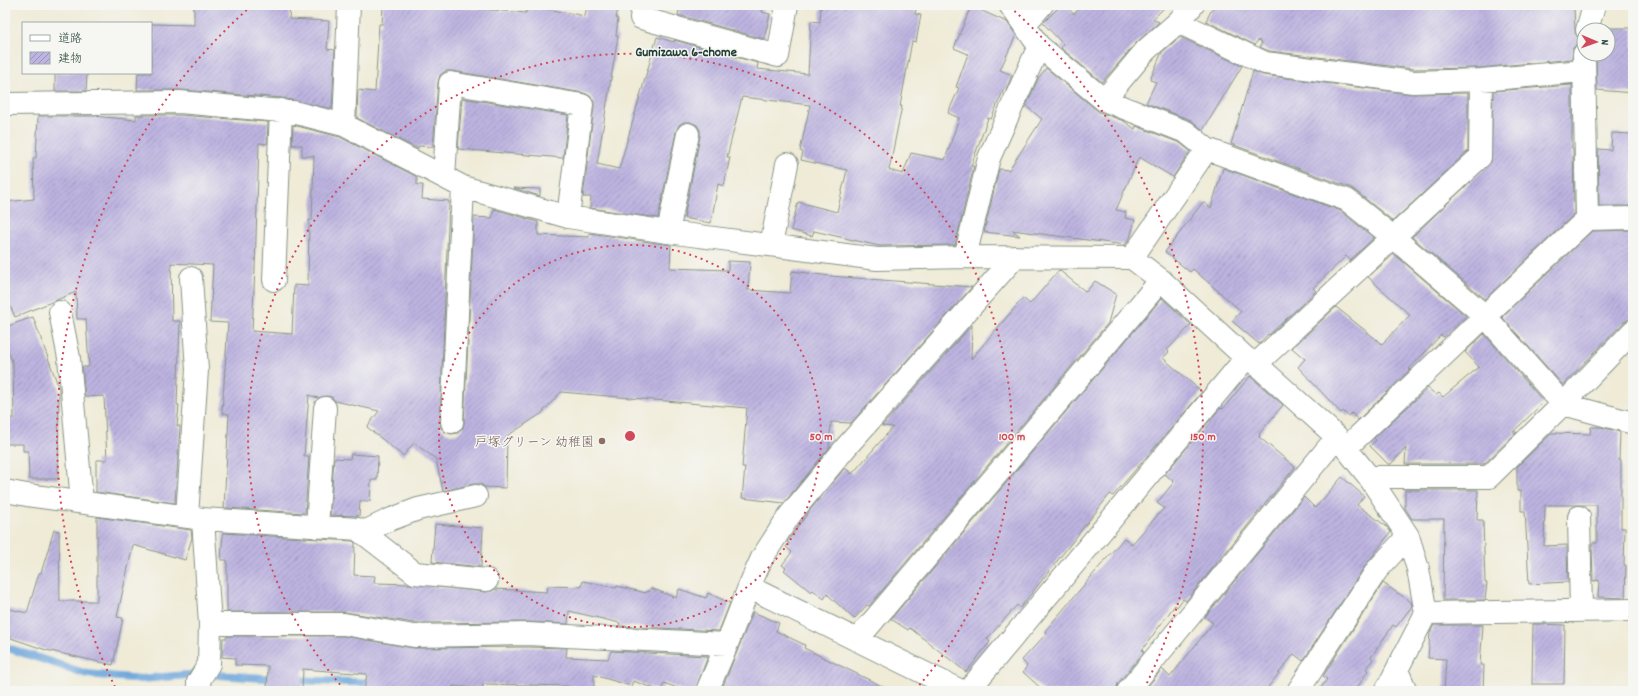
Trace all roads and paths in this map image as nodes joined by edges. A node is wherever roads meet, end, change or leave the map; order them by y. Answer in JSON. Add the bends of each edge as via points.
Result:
{"nodes":[{"id":1,"x":350,"y":5,"type":"edge"},
{"id":2,"x":643,"y":5,"type":"edge"},
{"id":3,"x":787,"y":5,"type":"edge"},
{"id":4,"x":1010,"y":5,"type":"edge"},
{"id":5,"x":1042,"y":5,"type":"edge"},
{"id":6,"x":1193,"y":5,"type":"edge"},
{"id":7,"x":1594,"y":5,"type":"edge"},
{"id":8,"x":1178,"y":22,"type":"junction"},
{"id":9,"x":1589,"y":22,"type":"edge"},
{"id":10,"x":1024,"y":25,"type":"junction"},
{"id":11,"x":1039,"y":46,"type":"junction"},
{"id":12,"x":1584,"y":63,"type":"edge"},
{"id":13,"x":1481,"y":80,"type":"junction"},
{"id":14,"x":1104,"y":100,"type":"junction"},
{"id":15,"x":5,"y":104,"type":"edge"},
{"id":16,"x":281,"y":110,"type":"junction"},
{"id":17,"x":344,"y":125,"type":"junction"},
{"id":18,"x":688,"y":134,"type":"dead end"},
{"id":19,"x":1207,"y":149,"type":"junction"},
{"id":20,"x":787,"y":164,"type":"dead end"},
{"id":21,"x":454,"y":182,"type":"junction"},
{"id":22,"x":568,"y":217,"type":"junction"},
{"id":23,"x":1587,"y":218,"type":"junction"},
{"id":24,"x":1633,"y":218,"type":"edge"},
{"id":25,"x":668,"y":232,"type":"junction"},
{"id":26,"x":1393,"y":237,"type":"junction"},
{"id":27,"x":771,"y":245,"type":"junction"},
{"id":28,"x":965,"y":257,"type":"junction"},
{"id":29,"x":1015,"y":257,"type":"junction"},
{"id":30,"x":1132,"y":258,"type":"junction"},
{"id":31,"x":191,"y":278,"type":"dead end"},
{"id":32,"x":274,"y":280,"type":"dead end"},
{"id":33,"x":1161,"y":280,"type":"junction"},
{"id":34,"x":60,"y":312,"type":"dead end"},
{"id":35,"x":1485,"y":316,"type":"junction"},
{"id":36,"x":1633,"y":332,"type":"edge"},
{"id":37,"x":1251,"y":361,"type":"junction"},
{"id":38,"x":1563,"y":404,"type":"junction"},
{"id":39,"x":325,"y":408,"type":"dead end"},
{"id":40,"x":452,"y":422,"type":"dead end"},
{"id":41,"x":1633,"y":423,"type":"edge"},
{"id":42,"x":1341,"y":443,"type":"junction"},
{"id":43,"x":1369,"y":477,"type":"junction"},
{"id":44,"x":5,"y":491,"type":"edge"},
{"id":45,"x":476,"y":496,"type":"dead end"},
{"id":46,"x":82,"y":502,"type":"junction"},
{"id":47,"x":1579,"y":517,"type":"dead end"},
{"id":48,"x":195,"y":518,"type":"junction"},
{"id":49,"x":317,"y":527,"type":"junction"},
{"id":50,"x":362,"y":533,"type":"junction"},
{"id":51,"x":1408,"y":536,"type":"junction"},
{"id":52,"x":487,"y":580,"type":"dead end"},
{"id":53,"x":748,"y":587,"type":"junction"},
{"id":54,"x":1633,"y":610,"type":"edge"},
{"id":55,"x":1581,"y":611,"type":"junction"},
{"id":56,"x":1426,"y":613,"type":"junction"},
{"id":57,"x":210,"y":624,"type":"junction"},
{"id":58,"x":857,"y":640,"type":"junction"},
{"id":59,"x":727,"y":644,"type":"junction"},
{"id":60,"x":1397,"y":670,"type":"junction"},
{"id":61,"x":201,"y":691,"type":"edge"},
{"id":62,"x":707,"y":691,"type":"edge"},
{"id":63,"x":961,"y":691,"type":"edge"},
{"id":64,"x":968,"y":691,"type":"edge"},
{"id":65,"x":1128,"y":691,"type":"edge"},
{"id":66,"x":1298,"y":691,"type":"edge"},
{"id":67,"x":1386,"y":691,"type":"edge"},
{"id":68,"x":1406,"y":691,"type":"edge"}],
"edges":[{"from":1,"to":17,"type":"street"},
{"from":2,"to":3,"type":"street","via":[[641,18],[778,56]]},
{"from":4,"to":10,"type":"street"},
{"from":5,"to":10,"type":"street"},
{"from":6,"to":8,"type":"street"},
{"from":7,"to":9,"type":"street"},
{"from":8,"to":13,"type":"street","via":[[1265,63],[1413,82]]},
{"from":8,"to":14,"type":"street","via":[[1146,50]]},
{"from":10,"to":11,"type":"street"},
{"from":11,"to":14,"type":"street"},
{"from":11,"to":28,"type":"street","via":[[989,158]]},
{"from":12,"to":13,"type":"street"},
{"from":12,"to":23,"type":"street"},
{"from":13,"to":26,"type":"street","via":[[1480,157]]},
{"from":14,"to":19,"type":"street","via":[[1186,132]]},
{"from":15,"to":16,"type":"street","via":[[180,102]]},
{"from":16,"to":17,"type":"street"},
{"from":16,"to":32,"type":"street"},
{"from":17,"to":21,"type":"street"},
{"from":18,"to":25,"type":"street"},
{"from":19,"to":26,"type":"street","via":[[1347,200]]},
{"from":19,"to":30,"type":"street"},
{"from":20,"to":27,"type":"street"},
{"from":21,"to":22,"type":"street"},
{"from":21,"to":22,"type":"street","via":[[450,83],[582,105]]},
{"from":21,"to":40,"type":"street"},
{"from":22,"to":25,"type":"street"},
{"from":23,"to":24,"type":"street"},
{"from":23,"to":35,"type":"street"},
{"from":25,"to":27,"type":"street"},
{"from":26,"to":35,"type":"street"},
{"from":26,"to":37,"type":"street"},
{"from":27,"to":28,"type":"street","via":[[876,259]]},
{"from":28,"to":29,"type":"street"},
{"from":29,"to":30,"type":"street"},
{"from":29,"to":53,"type":"street","via":[[847,446],[789,516],[762,558]]},
{"from":30,"to":33,"type":"street"},
{"from":31,"to":48,"type":"street","via":[[197,370]]},
{"from":33,"to":37,"type":"street"},
{"from":33,"to":58,"type":"street"},
{"from":34,"to":46,"type":"street","via":[[69,358]]},
{"from":35,"to":38,"type":"street"},
{"from":35,"to":42,"type":"street"},
{"from":36,"to":38,"type":"street"},
{"from":37,"to":42,"type":"street"},
{"from":37,"to":64,"type":"street"},
{"from":38,"to":41,"type":"street"},
{"from":38,"to":43,"type":"street","via":[[1489,477]]},
{"from":39,"to":49,"type":"street"},
{"from":42,"to":43,"type":"street"},
{"from":42,"to":65,"type":"street"},
{"from":43,"to":51,"type":"street"},
{"from":44,"to":46,"type":"street"},
{"from":45,"to":50,"type":"street","via":[[418,509]]},
{"from":46,"to":48,"type":"street"},
{"from":47,"to":55,"type":"street"},
{"from":48,"to":49,"type":"street"},
{"from":48,"to":57,"type":"street"},
{"from":49,"to":50,"type":"street","via":[[358,530]]},
{"from":50,"to":52,"type":"street","via":[[415,573]]},
{"from":51,"to":56,"type":"street","via":[[1418,569]]},
{"from":51,"to":66,"type":"street","via":[[1377,570]]},
{"from":53,"to":58,"type":"street"},
{"from":53,"to":59,"type":"street"},
{"from":54,"to":55,"type":"street"},
{"from":55,"to":56,"type":"street"},
{"from":56,"to":60,"type":"street"},
{"from":57,"to":59,"type":"street","via":[[344,624],[414,636],[526,634]]},
{"from":57,"to":61,"type":"street","via":[[209,664],[198,682]]},
{"from":58,"to":63,"type":"street"},
{"from":59,"to":62,"type":"street"},
{"from":60,"to":67,"type":"street"},
{"from":60,"to":68,"type":"street"}]}
